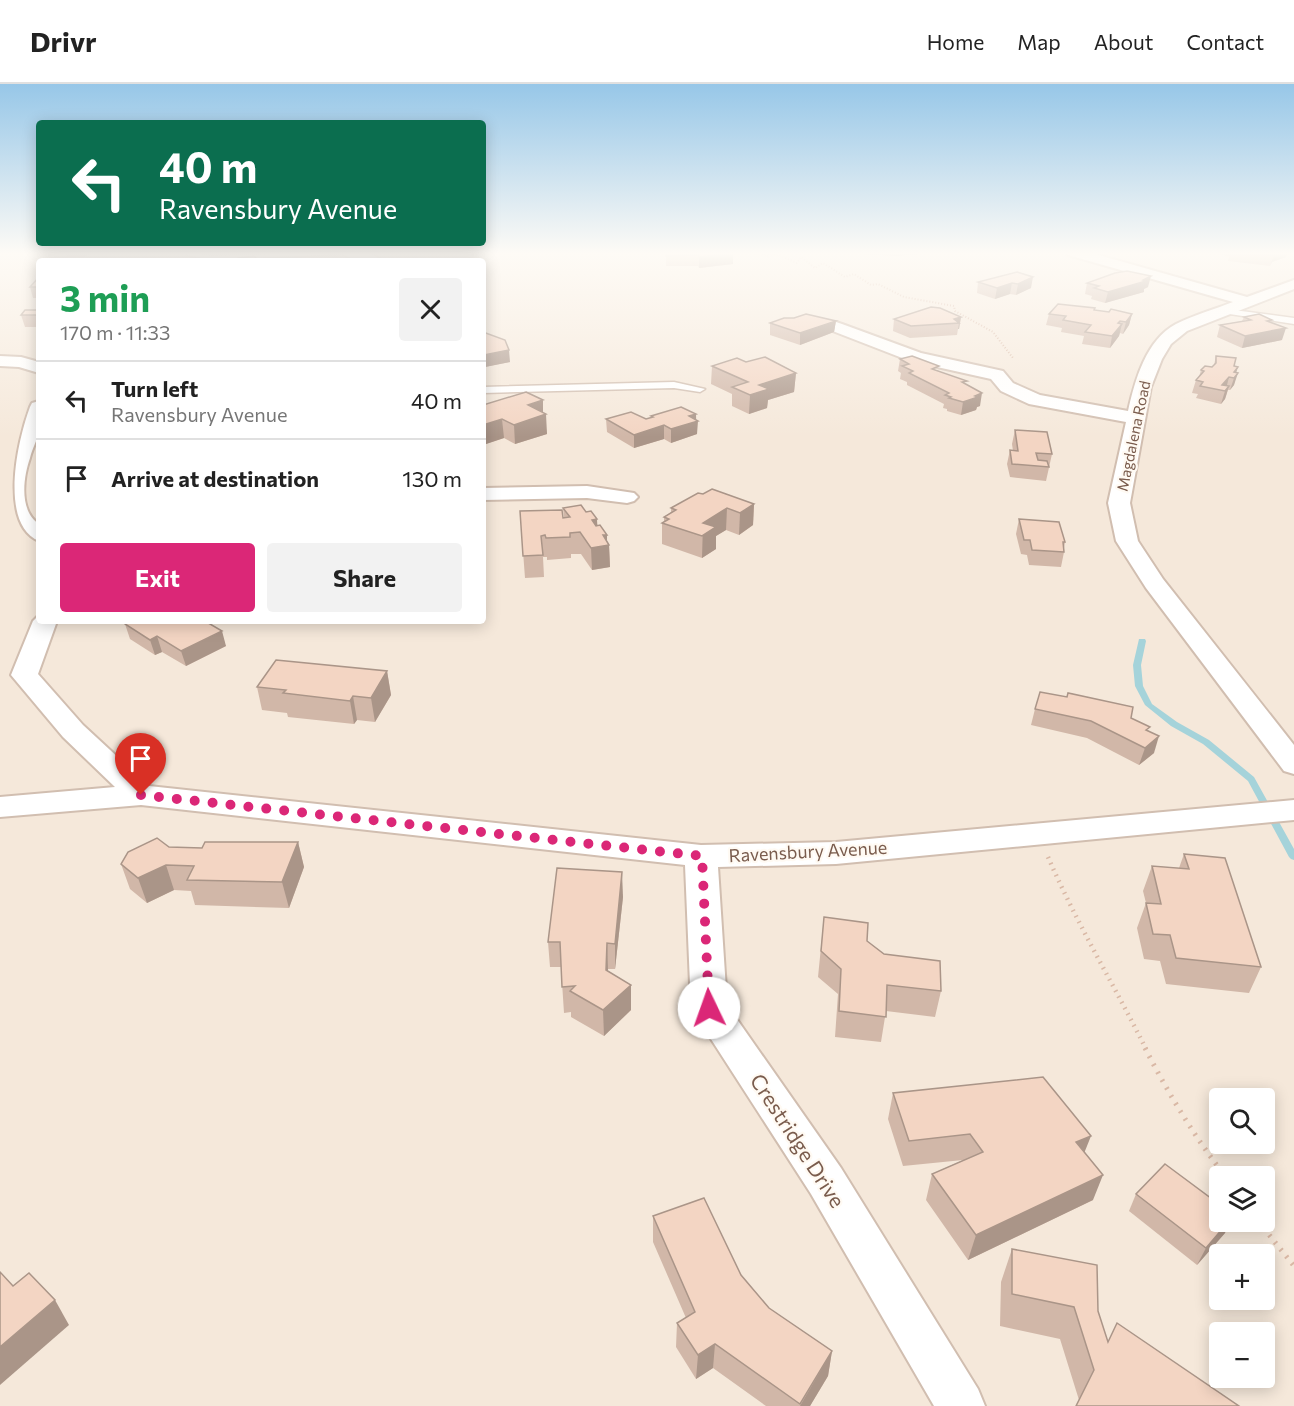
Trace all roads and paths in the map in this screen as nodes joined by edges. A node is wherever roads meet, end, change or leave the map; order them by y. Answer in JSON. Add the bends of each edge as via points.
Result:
{"nodes":[{"id":1,"x":960,"y":314,"type":"edge"},
{"id":2,"x":1219,"y":314,"type":"edge"},
{"id":3,"x":1244,"y":314,"type":"edge"},
{"id":4,"x":1294,"y":321,"type":"edge"},
{"id":5,"x":836,"y":327,"type":"edge"},
{"id":6,"x":1013,"y":358,"type":"dead end"},
{"id":7,"x":0,"y":361,"type":"edge"},
{"id":8,"x":36,"y":367,"type":"edge"},
{"id":9,"x":700,"y":388,"type":"dead end"},
{"id":10,"x":486,"y":390,"type":"edge"},
{"id":11,"x":36,"y":417,"type":"edge"},
{"id":12,"x":1135,"y":418,"type":"junction"},
{"id":13,"x":486,"y":494,"type":"edge"},
{"id":14,"x":627,"y":497,"type":"dead end"},
{"id":15,"x":36,"y":532,"type":"edge"},
{"id":16,"x":44,"y":624,"type":"edge"},
{"id":17,"x":1294,"y":765,"type":"edge"},
{"id":18,"x":141,"y":795,"type":"junction"},
{"id":19,"x":0,"y":807,"type":"edge"},
{"id":20,"x":1293,"y":810,"type":"edge"},
{"id":21,"x":1039,"y":834,"type":"junction"},
{"id":22,"x":702,"y":856,"type":"junction"},
{"id":23,"x":1218,"y":1166,"type":"edge"},
{"id":24,"x":1267,"y":1232,"type":"edge"},
{"id":25,"x":1294,"y":1266,"type":"edge"},
{"id":26,"x":961,"y":1406,"type":"edge"}],
"edges":[{"from":1,"to":6,"type":"path","via":[[993,332]]},
{"from":2,"to":12,"type":"street","name":"Magdalena Road","via":[[1181,328],[1166,341],[1153,359]]},
{"from":3,"to":4,"type":"lane"},
{"from":5,"to":12,"type":"street","via":[[916,357],[997,375],[1007,387],[1035,400]]},
{"from":7,"to":8,"type":"street"},
{"from":9,"to":10,"type":"lane","via":[[674,385]]},
{"from":11,"to":15,"type":"street","via":[[20,450],[14,495],[22,523]]},
{"from":12,"to":17,"type":"street","name":"Magdalena Road","via":[[1119,502],[1127,541],[1154,583]]},
{"from":13,"to":14,"type":"street","via":[[587,492]]},
{"from":16,"to":18,"type":"street","via":[[24,675],[73,731]]},
{"from":18,"to":19,"type":"street","name":"Ravensbury Avenue"},
{"from":18,"to":22,"type":"street","name":"Ravensbury Avenue"},
{"from":20,"to":21,"type":"street","name":"Ravensbury Avenue"},
{"from":21,"to":22,"type":"street","name":"Ravensbury Avenue","via":[[836,853]]},
{"from":21,"to":23,"type":"path","via":[[1062,890],[1161,1080]]},
{"from":22,"to":26,"type":"street","name":"Crestridge Drive","via":[[709,1008],[826,1181]]},
{"from":24,"to":25,"type":"path"}]}
